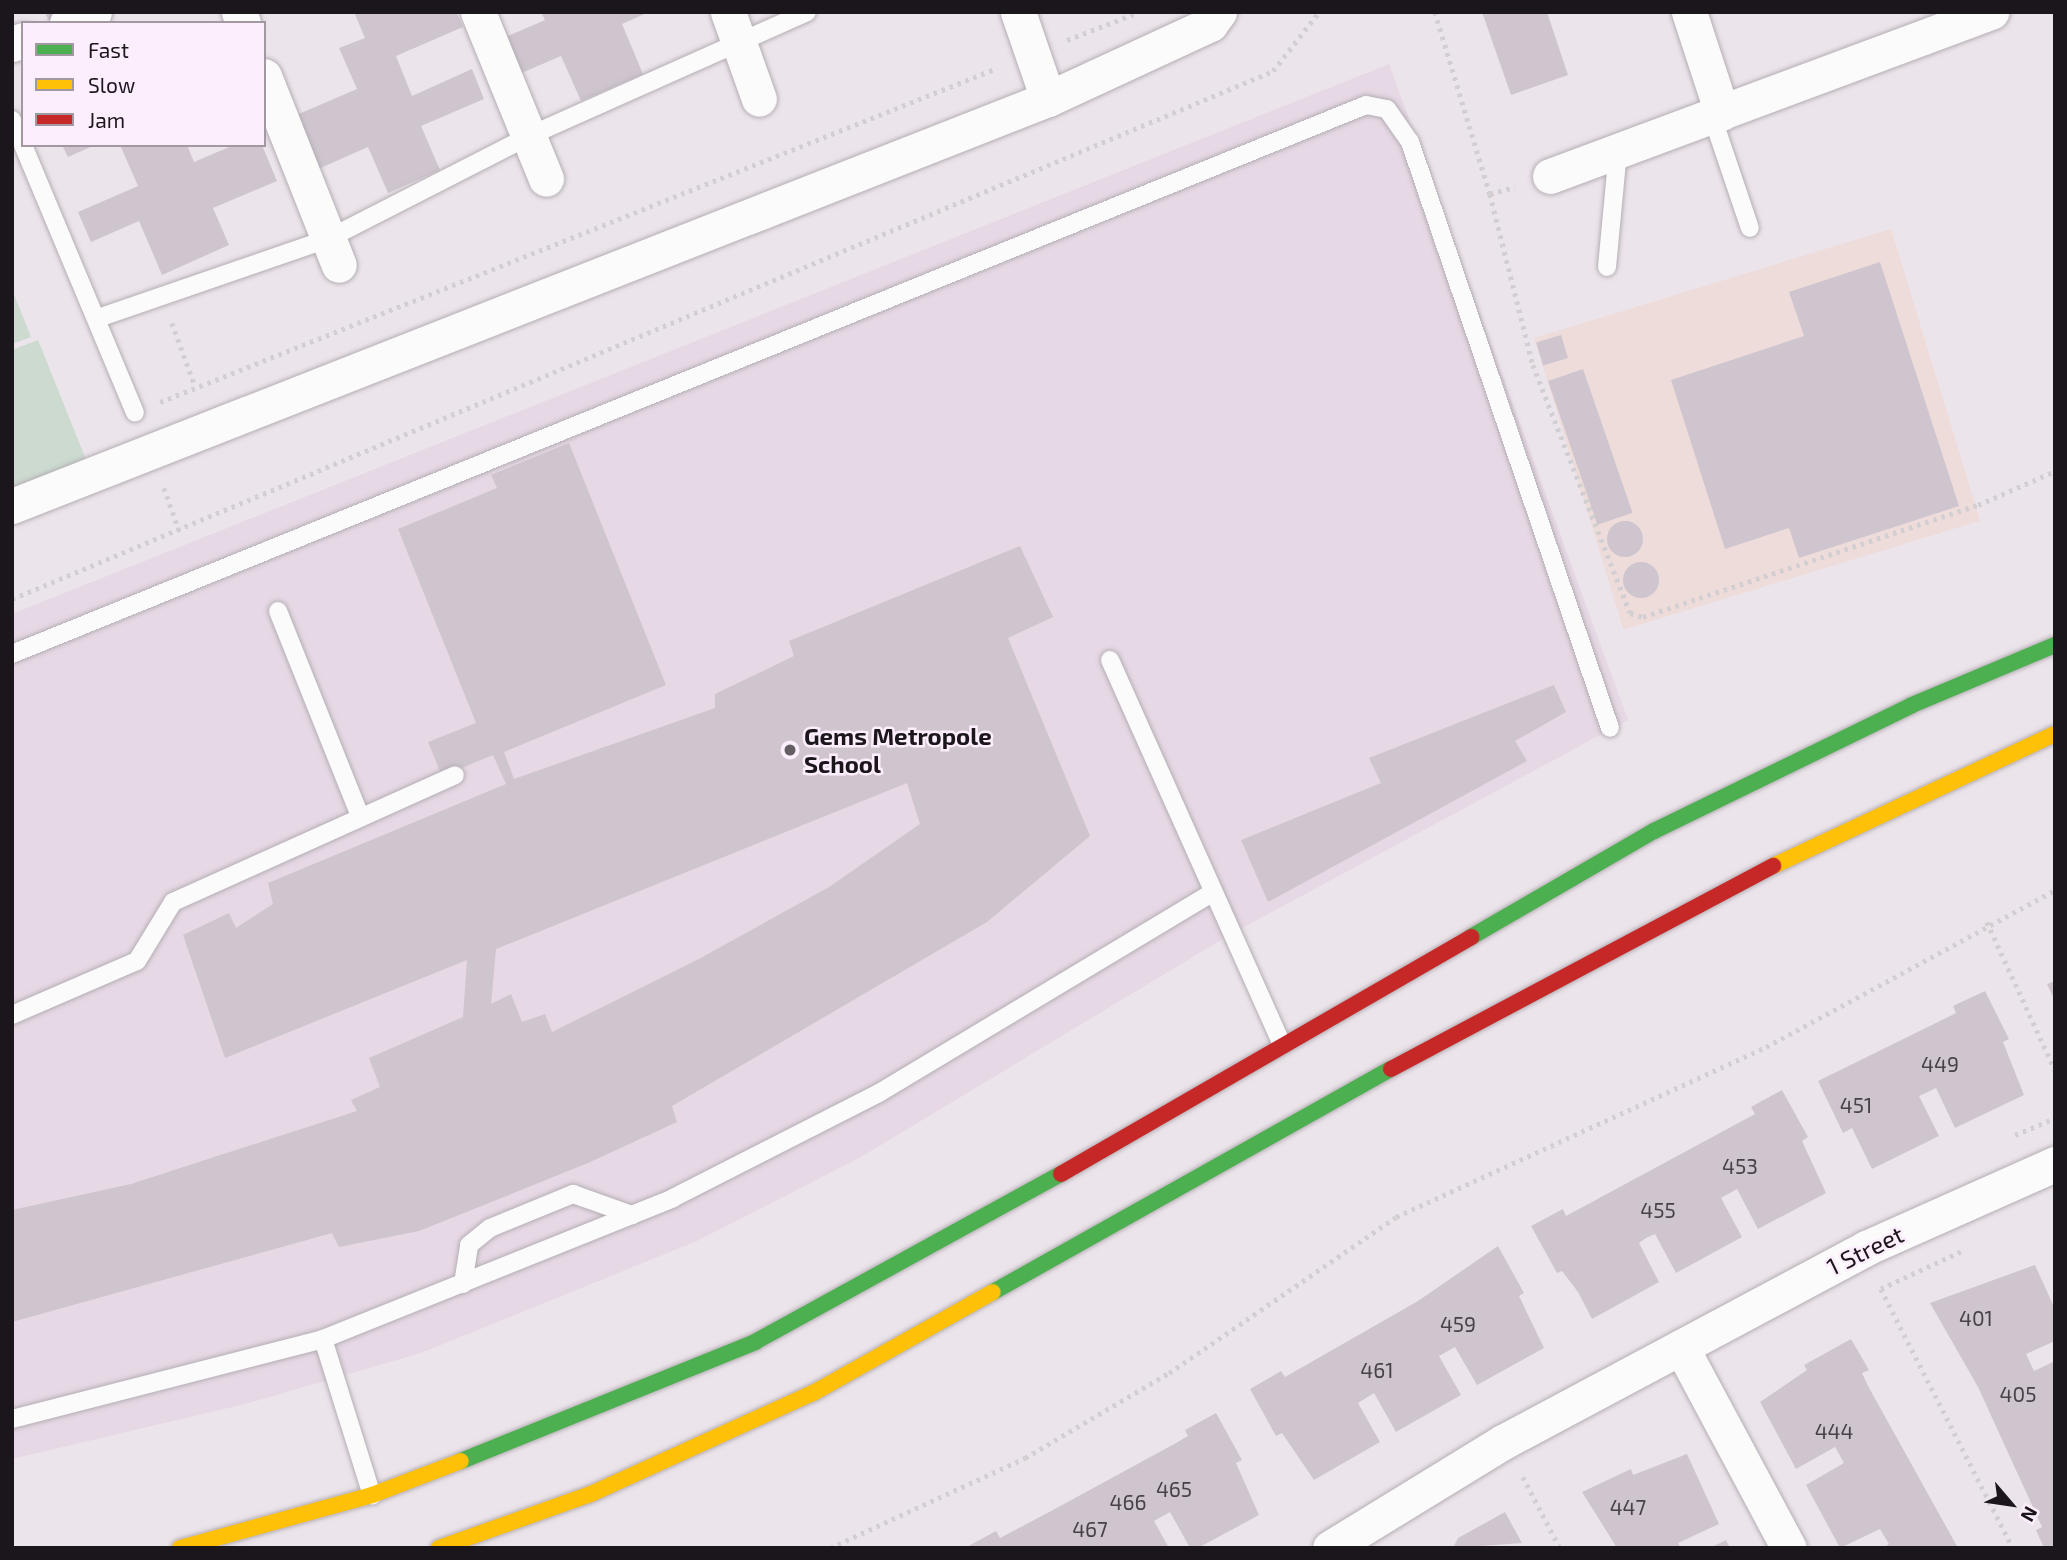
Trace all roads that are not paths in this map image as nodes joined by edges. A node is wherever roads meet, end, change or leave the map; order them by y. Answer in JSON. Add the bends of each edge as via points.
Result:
{"nodes":[{"id":1,"x":94,"y":12,"type":"edge"},
{"id":2,"x":478,"y":12,"type":"edge"},
{"id":3,"x":728,"y":12,"type":"edge"},
{"id":4,"x":807,"y":12,"type":"edge"},
{"id":5,"x":1018,"y":12,"type":"edge"},
{"id":6,"x":1219,"y":12,"type":"edge"},
{"id":7,"x":1689,"y":12,"type":"edge"},
{"id":8,"x":1991,"y":12,"type":"edge"},
{"id":9,"x":72,"y":21,"type":"edge"},
{"id":10,"x":742,"y":46,"type":"junction"},
{"id":11,"x":266,"y":81,"type":"edge"},
{"id":12,"x":759,"y":99,"type":"dead end"},
{"id":13,"x":1048,"y":99,"type":"junction"},
{"id":14,"x":1717,"y":115,"type":"junction"},
{"id":15,"x":12,"y":120,"type":"edge"},
{"id":16,"x":531,"y":135,"type":"junction"},
{"id":17,"x":21,"y":140,"type":"edge"},
{"id":18,"x":24,"y":147,"type":"edge"},
{"id":19,"x":1618,"y":151,"type":"junction"},
{"id":20,"x":1550,"y":176,"type":"road end"},
{"id":21,"x":546,"y":179,"type":"dead end"},
{"id":22,"x":1751,"y":228,"type":"dead end"},
{"id":23,"x":334,"y":252,"type":"junction"},
{"id":24,"x":1607,"y":267,"type":"dead end"},
{"id":25,"x":98,"y":318,"type":"junction"},
{"id":26,"x":135,"y":413,"type":"road end"},
{"id":27,"x":12,"y":506,"type":"edge"},
{"id":28,"x":278,"y":611,"type":"dead end"},
{"id":29,"x":2055,"y":645,"type":"edge"},
{"id":30,"x":12,"y":654,"type":"edge"},
{"id":31,"x":1110,"y":660,"type":"dead end"},
{"id":32,"x":1610,"y":728,"type":"dead end"},
{"id":33,"x":2055,"y":734,"type":"edge"},
{"id":34,"x":455,"y":775,"type":"dead end"},
{"id":35,"x":359,"y":814,"type":"junction"},
{"id":36,"x":1212,"y":893,"type":"junction"},
{"id":37,"x":12,"y":1015,"type":"edge"},
{"id":38,"x":1282,"y":1044,"type":"junction"},
{"id":39,"x":2055,"y":1164,"type":"edge"},
{"id":40,"x":632,"y":1215,"type":"junction"},
{"id":41,"x":463,"y":1284,"type":"junction"},
{"id":42,"x":323,"y":1339,"type":"junction"},
{"id":43,"x":1681,"y":1347,"type":"junction"},
{"id":44,"x":12,"y":1419,"type":"edge"},
{"id":45,"x":372,"y":1494,"type":"junction"},
{"id":46,"x":1332,"y":1547,"type":"edge"},
{"id":47,"x":180,"y":1548,"type":"edge"},
{"id":48,"x":439,"y":1548,"type":"edge"},
{"id":49,"x":1789,"y":1548,"type":"edge"}],
"edges":[{"from":1,"to":9,"type":"street"},
{"from":2,"to":16,"type":"street"},
{"from":3,"to":10,"type":"street"},
{"from":4,"to":10,"type":"lane"},
{"from":5,"to":13,"type":"street"},
{"from":6,"to":13,"type":"street","via":[[1210,24]]},
{"from":7,"to":14,"type":"street"},
{"from":8,"to":14,"type":"street"},
{"from":10,"to":12,"type":"street"},
{"from":10,"to":16,"type":"lane"},
{"from":11,"to":23,"type":"street"},
{"from":13,"to":27,"type":"street"},
{"from":14,"to":19,"type":"street"},
{"from":14,"to":22,"type":"lane"},
{"from":15,"to":17,"type":"lane"},
{"from":16,"to":21,"type":"street"},
{"from":16,"to":23,"type":"lane"},
{"from":18,"to":25,"type":"lane"},
{"from":19,"to":20,"type":"street"},
{"from":19,"to":24,"type":"lane"},
{"from":23,"to":25,"type":"lane","via":[[162,292]]},
{"from":25,"to":26,"type":"lane"},
{"from":28,"to":35,"type":"lane"},
{"from":29,"to":38,"type":"street","via":[[1912,705],[1654,831]]},
{"from":30,"to":32,"type":"lane","via":[[1366,105],[1387,109],[1410,142]]},
{"from":31,"to":36,"type":"lane"},
{"from":33,"to":48,"type":"street","via":[[1866,819],[1580,963],[813,1393],[591,1494]]},
{"from":34,"to":35,"type":"lane"},
{"from":35,"to":37,"type":"lane","via":[[173,902],[136,961]]},
{"from":36,"to":38,"type":"lane"},
{"from":36,"to":40,"type":"lane","via":[[879,1093]]},
{"from":38,"to":45,"type":"street","via":[[892,1272],[755,1342],[652,1389]]},
{"from":39,"to":43,"type":"street","name":"1 Street","via":[[1866,1248]]},
{"from":40,"to":41,"type":"lane"},
{"from":40,"to":41,"type":"lane","via":[[573,1194],[490,1228],[470,1245]]},
{"from":41,"to":42,"type":"lane"},
{"from":42,"to":44,"type":"lane"},
{"from":42,"to":45,"type":"lane"},
{"from":43,"to":46,"type":"street","name":"1 Street","via":[[1503,1442]]},
{"from":43,"to":49,"type":"street"},
{"from":45,"to":47,"type":"street"}]}
